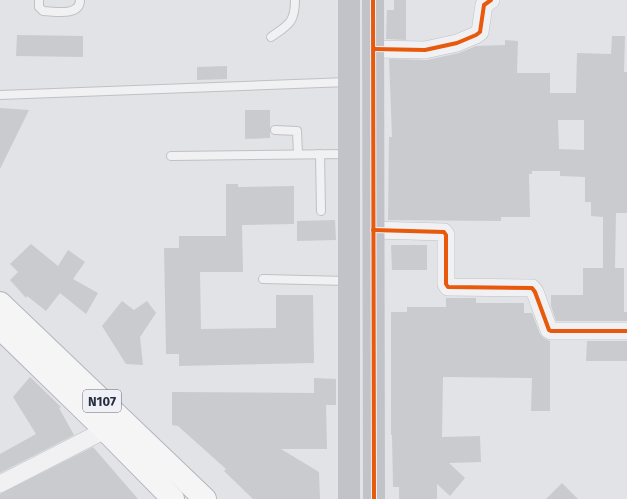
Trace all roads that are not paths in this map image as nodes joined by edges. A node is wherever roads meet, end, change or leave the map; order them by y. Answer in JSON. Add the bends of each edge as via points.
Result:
{"nodes":[{"id":1,"x":39,"y":0,"type":"edge"},
{"id":2,"x":80,"y":0,"type":"edge"},
{"id":3,"x":295,"y":0,"type":"edge"},
{"id":4,"x":349,"y":0,"type":"edge"},
{"id":5,"x":373,"y":0,"type":"edge"},
{"id":6,"x":491,"y":0,"type":"edge"},
{"id":7,"x":271,"y":37,"type":"dead end"},
{"id":8,"x":374,"y":49,"type":"junction"},
{"id":9,"x":349,"y":82,"type":"junction"},
{"id":10,"x":0,"y":95,"type":"edge"},
{"id":11,"x":275,"y":130,"type":"dead end"},
{"id":12,"x":298,"y":154,"type":"junction"},
{"id":13,"x":320,"y":154,"type":"junction"},
{"id":14,"x":349,"y":154,"type":"junction"},
{"id":15,"x":171,"y":156,"type":"dead end"},
{"id":16,"x":321,"y":211,"type":"dead end"},
{"id":17,"x":373,"y":230,"type":"junction"},
{"id":18,"x":263,"y":279,"type":"dead end"},
{"id":19,"x":349,"y":281,"type":"junction"},
{"id":20,"x":0,"y":303,"type":"edge"},
{"id":21,"x":0,"y":328,"type":"edge"},
{"id":22,"x":627,"y":331,"type":"edge"},
{"id":23,"x":106,"y":430,"type":"junction"},
{"id":24,"x":0,"y":484,"type":"edge"},
{"id":25,"x":173,"y":499,"type":"edge"},
{"id":26,"x":205,"y":499,"type":"edge"},
{"id":27,"x":349,"y":499,"type":"edge"},
{"id":28,"x":374,"y":499,"type":"edge"}],
"edges":[{"from":1,"to":2,"type":"lane","via":[[42,11],[71,11],[78,7]]},
{"from":3,"to":7,"type":"lane","via":[[294,14],[289,24]]},
{"from":4,"to":9,"type":"street"},
{"from":5,"to":8,"type":"street"},
{"from":6,"to":8,"type":"street","via":[[484,5],[480,32],[464,41],[425,50]]},
{"from":8,"to":17,"type":"street"},
{"from":9,"to":10,"type":"lane"},
{"from":9,"to":14,"type":"street"},
{"from":11,"to":12,"type":"lane","via":[[297,131]]},
{"from":12,"to":13,"type":"lane"},
{"from":12,"to":15,"type":"lane"},
{"from":13,"to":14,"type":"lane"},
{"from":13,"to":16,"type":"lane"},
{"from":14,"to":19,"type":"street"},
{"from":17,"to":22,"type":"street","via":[[444,232],[448,287],[532,288],[551,331]]},
{"from":17,"to":28,"type":"street"},
{"from":18,"to":19,"type":"lane"},
{"from":19,"to":27,"type":"street"},
{"from":20,"to":26,"type":"highway","number":"N107"},
{"from":21,"to":23,"type":"highway","number":"N107"},
{"from":23,"to":24,"type":"street"},
{"from":23,"to":25,"type":"highway","number":"N107"}]}
